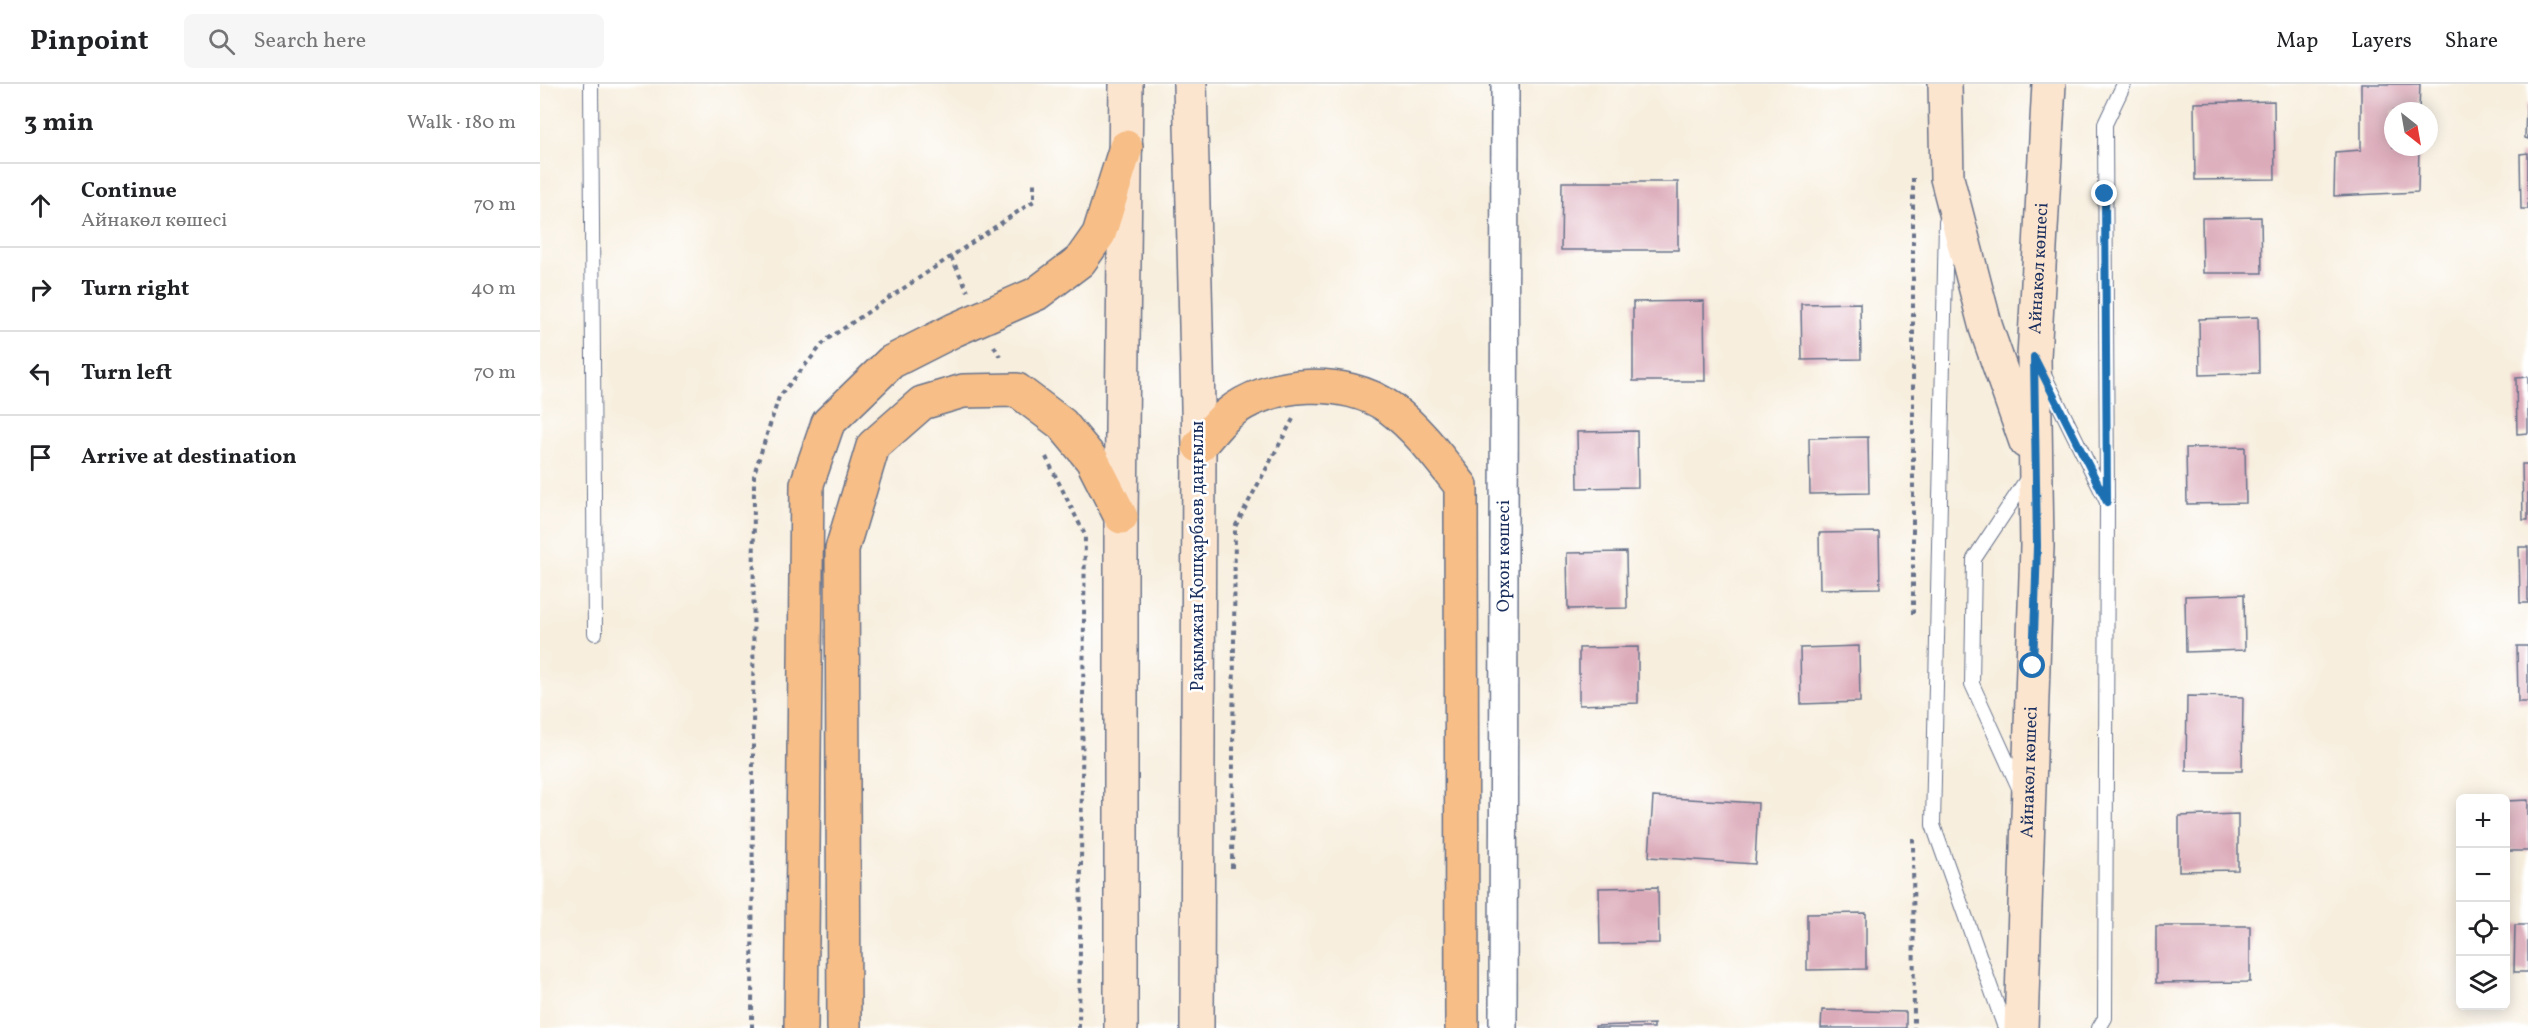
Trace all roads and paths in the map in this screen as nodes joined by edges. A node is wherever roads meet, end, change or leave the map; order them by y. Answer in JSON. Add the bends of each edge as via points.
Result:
{"nodes":[{"id":1,"x":591,"y":84,"type":"edge"},
{"id":2,"x":1126,"y":84,"type":"edge"},
{"id":3,"x":1190,"y":84,"type":"edge"},
{"id":4,"x":1505,"y":84,"type":"edge"},
{"id":5,"x":1945,"y":84,"type":"edge"},
{"id":6,"x":2049,"y":84,"type":"edge"},
{"id":7,"x":2124,"y":84,"type":"edge"},
{"id":8,"x":1126,"y":147,"type":"junction"},
{"id":9,"x":1913,"y":167,"type":"dead end"},
{"id":10,"x":1947,"y":178,"type":"junction"},
{"id":11,"x":951,"y":257,"type":"dead end"},
{"id":12,"x":968,"y":291,"type":"dead end"},
{"id":13,"x":2034,"y":357,"type":"junction"},
{"id":14,"x":1295,"y":416,"type":"dead end"},
{"id":15,"x":1199,"y":446,"type":"junction"},
{"id":16,"x":1045,"y":454,"type":"dead end"},
{"id":17,"x":2035,"y":466,"type":"junction"},
{"id":18,"x":2107,"y":502,"type":"junction"},
{"id":19,"x":1121,"y":517,"type":"junction"},
{"id":20,"x":1913,"y":618,"type":"dead end"},
{"id":21,"x":595,"y":633,"type":"dead end"},
{"id":22,"x":2028,"y":809,"type":"junction"},
{"id":23,"x":1913,"y":832,"type":"dead end"},
{"id":24,"x":1232,"y":873,"type":"dead end"},
{"id":25,"x":801,"y":1028,"type":"edge"},
{"id":26,"x":844,"y":1028,"type":"edge"},
{"id":27,"x":1079,"y":1028,"type":"edge"},
{"id":28,"x":1121,"y":1028,"type":"edge"},
{"id":29,"x":1197,"y":1028,"type":"edge"},
{"id":30,"x":1462,"y":1028,"type":"edge"},
{"id":31,"x":1503,"y":1028,"type":"edge"},
{"id":32,"x":1914,"y":1028,"type":"edge"},
{"id":33,"x":2005,"y":1028,"type":"edge"},
{"id":34,"x":2021,"y":1028,"type":"edge"},
{"id":35,"x":2099,"y":1028,"type":"edge"}],
"edges":[{"from":1,"to":21,"type":"lane"},
{"from":2,"to":8,"type":"main road"},
{"from":3,"to":15,"type":"main road","name":"Рақымжан Қошқарбаев даңғылы"},
{"from":4,"to":31,"type":"street","name":"Орхон көшесі"},
{"from":5,"to":10,"type":"main road"},
{"from":6,"to":13,"type":"main road","name":"Айнакөл көшесі"},
{"from":7,"to":18,"type":"lane","via":[[2105,124]]},
{"from":8,"to":19,"type":"main road"},
{"from":8,"to":25,"type":"main road","via":[[1099,234],[1080,261],[1036,294],[891,362],[828,423],[807,484]]},
{"from":9,"to":20,"type":"path"},
{"from":10,"to":17,"type":"main road","via":[[1986,328]]},
{"from":10,"to":33,"type":"lane","via":[[1933,825]]},
{"from":11,"to":12,"type":"path"},
{"from":13,"to":17,"type":"main road","name":"Айнакөл көшесі"},
{"from":13,"to":18,"type":"lane"},
{"from":14,"to":24,"type":"path","via":[[1235,527]]},
{"from":15,"to":29,"type":"main road","name":"Рақымжан Қошқарбаев даңғылы"},
{"from":15,"to":30,"type":"main road","via":[[1228,414],[1265,394],[1307,385],[1350,390],[1389,407],[1421,436],[1461,486]]},
{"from":16,"to":27,"type":"path","via":[[1085,535]]},
{"from":17,"to":22,"type":"main road","name":"Айнакөл көшесі","via":[[2037,546]]},
{"from":17,"to":22,"type":"lane","via":[[1974,559],[1972,684]]},
{"from":18,"to":35,"type":"lane","via":[[2105,1018]]},
{"from":19,"to":26,"type":"main road","via":[[1092,460],[1062,424],[1017,390],[963,391],[922,404],[873,446],[842,549]]},
{"from":19,"to":28,"type":"main road"},
{"from":22,"to":34,"type":"main road","name":"Айнакөл көшесі"},
{"from":23,"to":32,"type":"path"}]}
